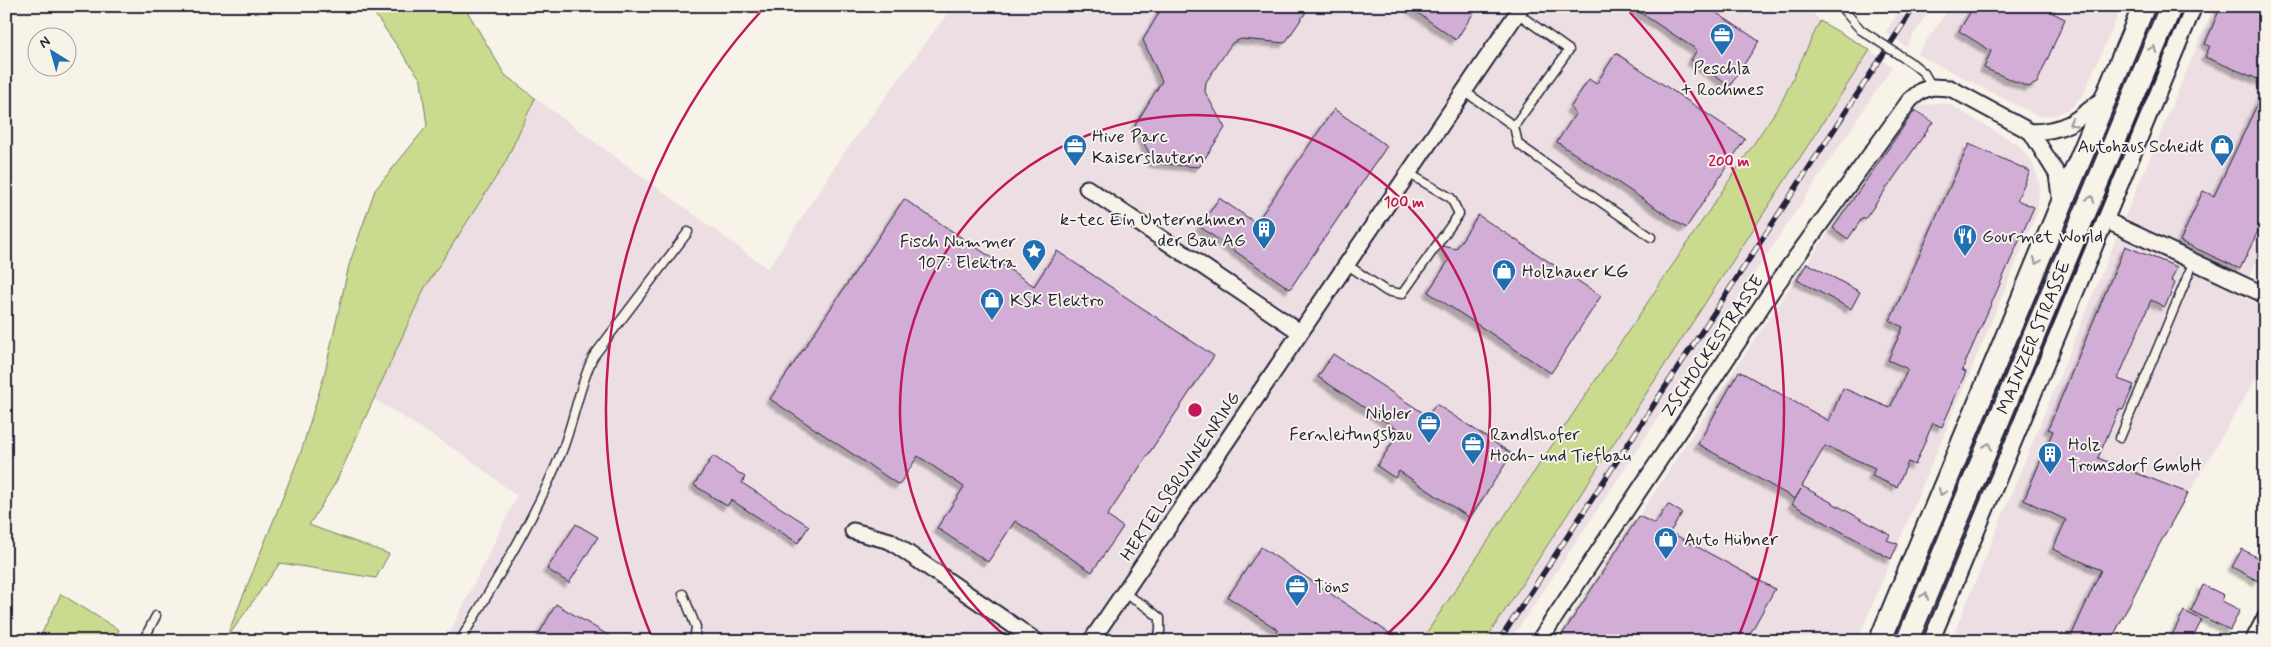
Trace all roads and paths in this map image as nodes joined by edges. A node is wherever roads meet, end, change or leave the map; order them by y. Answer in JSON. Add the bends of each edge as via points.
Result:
{"nodes":[{"id":1,"x":1840,"y":6,"type":"edge"},
{"id":2,"x":2144,"y":6,"type":"edge"},
{"id":3,"x":2171,"y":6,"type":"edge"},
{"id":4,"x":2194,"y":6,"type":"edge"},
{"id":5,"x":1520,"y":10,"type":"edge"},
{"id":6,"x":1932,"y":87,"type":"junction"},
{"id":7,"x":1464,"y":92,"type":"junction"},
{"id":8,"x":2106,"y":97,"type":"junction"},
{"id":9,"x":1514,"y":126,"type":"junction"},
{"id":10,"x":2031,"y":132,"type":"junction"},
{"id":11,"x":1408,"y":173,"type":"junction"},
{"id":12,"x":1087,"y":188,"type":"dead end"},
{"id":13,"x":2061,"y":206,"type":"junction"},
{"id":14,"x":2105,"y":220,"type":"junction"},
{"id":15,"x":688,"y":232,"type":"dead end"},
{"id":16,"x":1651,"y":237,"type":"dead end"},
{"id":17,"x":2194,"y":261,"type":"junction"},
{"id":18,"x":1346,"y":264,"type":"junction"},
{"id":19,"x":2265,"y":295,"type":"edge"},
{"id":20,"x":1300,"y":332,"type":"junction"},
{"id":21,"x":2120,"y":438,"type":"dead end"},
{"id":22,"x":853,"y":531,"type":"dead end"},
{"id":23,"x":1123,"y":593,"type":"junction"},
{"id":24,"x":683,"y":594,"type":"dead end"},
{"id":25,"x":156,"y":616,"type":"dead end"},
{"id":26,"x":2265,"y":618,"type":"edge"},
{"id":27,"x":143,"y":641,"type":"edge"},
{"id":28,"x":460,"y":641,"type":"edge"},
{"id":29,"x":694,"y":641,"type":"edge"},
{"id":30,"x":1036,"y":641,"type":"edge"},
{"id":31,"x":1091,"y":641,"type":"edge"},
{"id":32,"x":1154,"y":641,"type":"edge"},
{"id":33,"x":1539,"y":641,"type":"edge"},
{"id":34,"x":1880,"y":641,"type":"edge"},
{"id":35,"x":1907,"y":641,"type":"edge"},
{"id":36,"x":1931,"y":641,"type":"edge"},
{"id":37,"x":2253,"y":641,"type":"edge"}],
"edges":[{"from":1,"to":6,"type":"lane","bridge":true,"via":[[1861,30],[1924,73]]},
{"from":2,"to":8,"type":"main road","name":"MAINZER STRASSE"},
{"from":35,"to":3,"type":"main road","name":"MAINZER STRASSE","one_way":true},
{"from":4,"to":14,"type":"street","name":"MAINZER STRASSE"},
{"from":5,"to":7,"type":"street","name":"HERTELSBRUNNENRING"},
{"from":5,"to":9,"type":"lane","via":[[1569,50]]},
{"from":6,"to":10,"type":"street","via":[[1950,88]]},
{"from":6,"to":33,"type":"street","name":"ZSCHOCKESTRASSE","via":[[1910,100],[1773,289]]},
{"from":7,"to":9,"type":"lane"},
{"from":7,"to":11,"type":"street","name":"HERTELSBRUNNENRING"},
{"from":8,"to":10,"type":"street","one_way":true,"via":[[2075,123],[2048,132]]},
{"from":8,"to":13,"type":"main road","name":"MAINZER STRASSE"},
{"from":9,"to":16,"type":"lane","via":[[1518,144]]},
{"from":10,"to":13,"type":"street","via":[[2056,174]]},
{"from":11,"to":18,"type":"street","name":"HERTELSBRUNNENRING"},
{"from":11,"to":18,"type":"lane","via":[[1451,198],[1459,214],[1402,294],[1386,291]]},
{"from":12,"to":20,"type":"street"},
{"from":13,"to":34,"type":"main road","name":"MAINZER STRASSE","one_way":true},
{"from":14,"to":17,"type":"street"},
{"from":14,"to":36,"type":"street","name":"MAINZER STRASSE"},
{"from":15,"to":28,"type":"lane","via":[[593,357],[583,378],[562,449],[529,524]]},
{"from":17,"to":19,"type":"street"},
{"from":17,"to":21,"type":"lane"},
{"from":18,"to":20,"type":"street","name":"HERTELSBRUNNENRING"},
{"from":20,"to":23,"type":"street","name":"HERTELSBRUNNENRING"},
{"from":22,"to":30,"type":"street","via":[[890,541]]},
{"from":23,"to":31,"type":"street","name":"HERTELSBRUNNENRING"},
{"from":23,"to":32,"type":"lane","via":[[1160,618],[1160,632]]},
{"from":24,"to":29,"type":"lane","via":[[696,627]]},
{"from":25,"to":27,"type":"lane"},
{"from":26,"to":37,"type":"street"}]}
